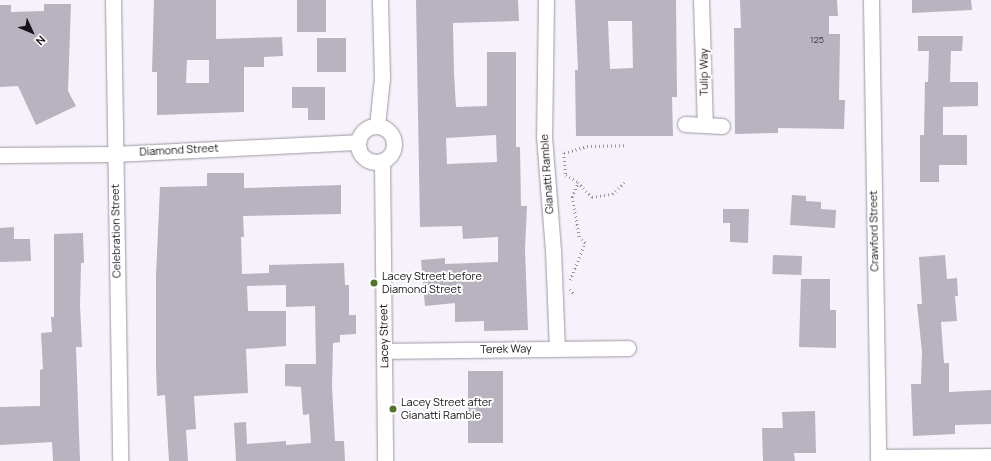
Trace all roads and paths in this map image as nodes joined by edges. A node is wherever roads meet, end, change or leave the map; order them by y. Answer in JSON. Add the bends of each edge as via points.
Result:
{"nodes":[{"id":1,"x":112,"y":0,"type":"edge"},
{"id":2,"x":380,"y":0,"type":"edge"},
{"id":3,"x":546,"y":0,"type":"edge"},
{"id":4,"x":701,"y":0,"type":"edge"},
{"id":5,"x":712,"y":0,"type":"edge"},
{"id":6,"x":871,"y":0,"type":"edge"},
{"id":7,"x":704,"y":19,"type":"junction"},
{"id":8,"x":685,"y":124,"type":"dead end"},
{"id":9,"x":704,"y":125,"type":"junction"},
{"id":10,"x":377,"y":126,"type":"junction"},
{"id":11,"x":722,"y":126,"type":"dead end"},
{"id":12,"x":357,"y":142,"type":"junction"},
{"id":13,"x":626,"y":145,"type":"dead end"},
{"id":14,"x":564,"y":153,"type":"junction"},
{"id":15,"x":114,"y":154,"type":"junction"},
{"id":16,"x":0,"y":155,"type":"edge"},
{"id":17,"x":545,"y":155,"type":"junction"},
{"id":18,"x":382,"y":162,"type":"junction"},
{"id":19,"x":626,"y":181,"type":"dead end"},
{"id":20,"x":578,"y":182,"type":"junction"},
{"id":21,"x":574,"y":294,"type":"dead end"},
{"id":22,"x":557,"y":348,"type":"junction"},
{"id":23,"x":628,"y":348,"type":"dead end"},
{"id":24,"x":384,"y":351,"type":"junction"},
{"id":25,"x":991,"y":456,"type":"edge"},
{"id":26,"x":878,"y":459,"type":"edge"},
{"id":27,"x":120,"y":461,"type":"edge"},
{"id":28,"x":385,"y":461,"type":"edge"}],
"edges":[{"from":1,"to":15,"type":"street","name":"Celebration Street"},
{"from":2,"to":10,"type":"street","via":[[382,78]]},
{"from":3,"to":17,"type":"street","name":"Gianatti Ramble"},
{"from":4,"to":7,"type":"street","name":"Tulip Way"},
{"from":5,"to":7,"type":"street","name":"Tulip Way"},
{"from":6,"to":26,"type":"street","name":"Crawford Street"},
{"from":7,"to":9,"type":"street","name":"Tulip Way"},
{"from":8,"to":9,"type":"street"},
{"from":9,"to":11,"type":"street"},
{"from":10,"to":12,"type":"street","via":[[368,127],[360,134]]},
{"from":10,"to":18,"type":"street","via":[[388,130],[394,138],[391,156]]},
{"from":12,"to":15,"type":"street","name":"Diamond Street"},
{"from":12,"to":18,"type":"street","via":[[360,156],[368,162]]},
{"from":13,"to":14,"type":"path","via":[[587,146]]},
{"from":14,"to":17,"type":"path"},
{"from":14,"to":20,"type":"path","via":[[566,175]]},
{"from":15,"to":16,"type":"street","name":"Diamond Street"},
{"from":15,"to":27,"type":"street","name":"Celebration Street"},
{"from":17,"to":22,"type":"street","name":"Gianatti Ramble","via":[[553,250]]},
{"from":18,"to":24,"type":"street","name":"Lacey Street"},
{"from":19,"to":20,"type":"path","via":[[612,194],[592,197]]},
{"from":20,"to":21,"type":"path","via":[[572,197],[579,237],[585,243],[569,281]]},
{"from":22,"to":23,"type":"street","name":"Terek Way"},
{"from":22,"to":24,"type":"street","name":"Terek Way"},
{"from":24,"to":28,"type":"street","name":"Lacey Street"},
{"from":25,"to":26,"type":"street"}]}
